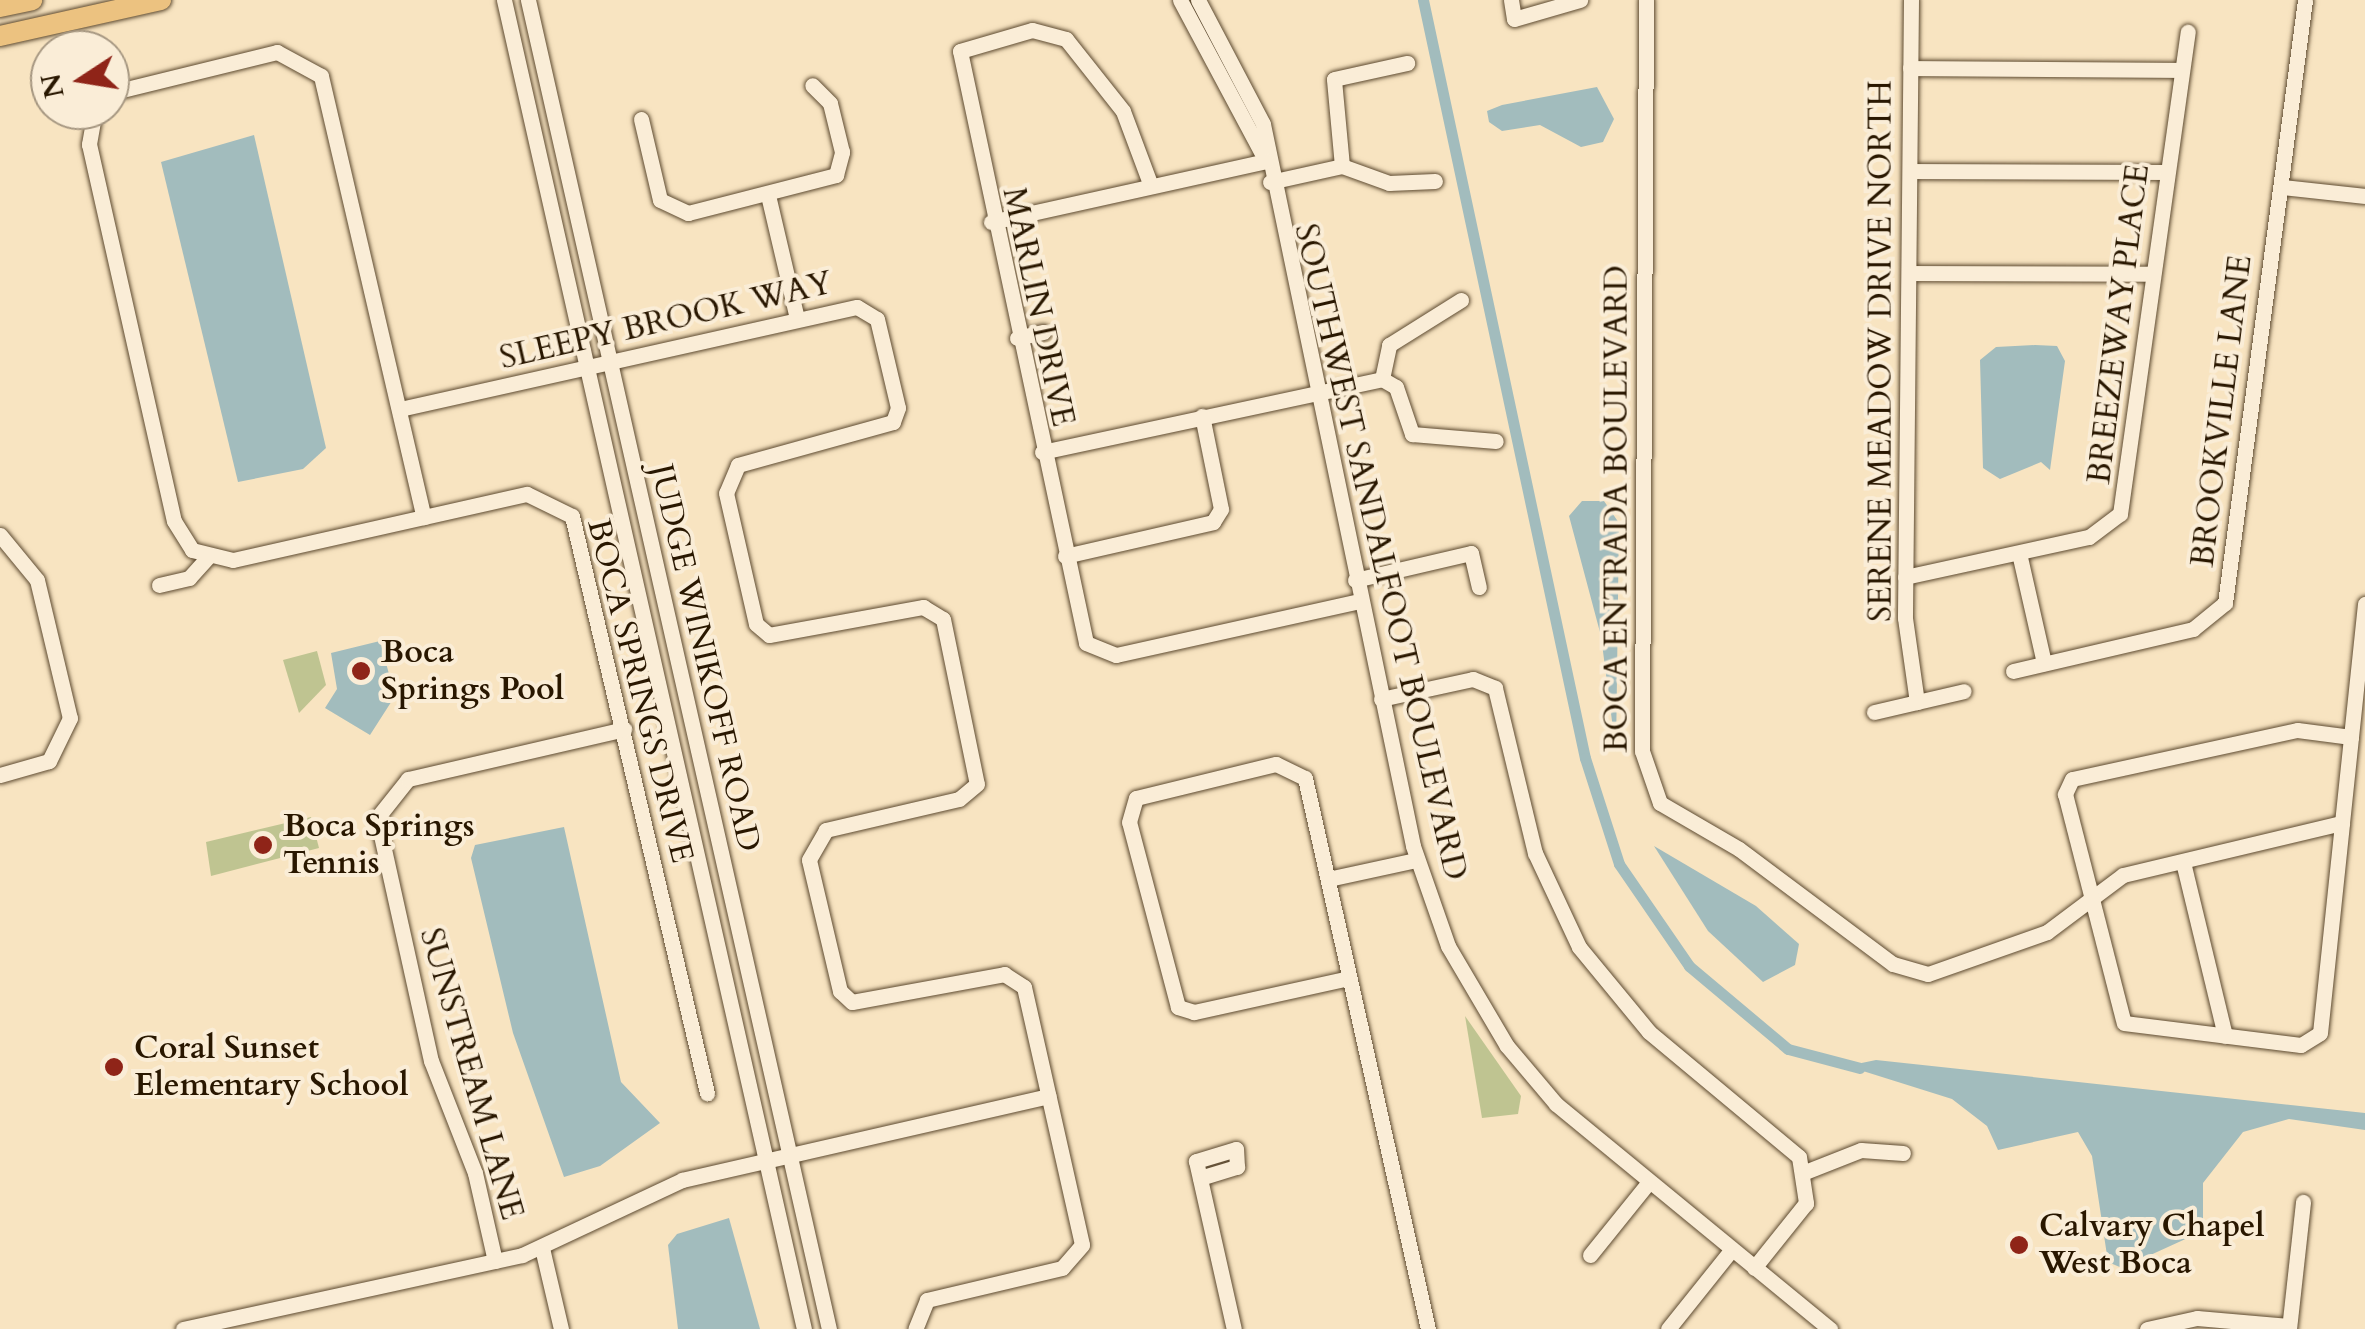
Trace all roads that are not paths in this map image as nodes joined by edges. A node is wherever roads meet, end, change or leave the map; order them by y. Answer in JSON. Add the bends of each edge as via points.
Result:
{"nodes":[{"id":1,"x":32,"y":0,"type":"edge"},
{"id":2,"x":161,"y":0,"type":"edge"},
{"id":3,"x":504,"y":0,"type":"edge"},
{"id":4,"x":528,"y":0,"type":"edge"},
{"id":5,"x":1180,"y":0,"type":"edge"},
{"id":6,"x":1198,"y":0,"type":"edge"},
{"id":7,"x":1511,"y":0,"type":"edge"},
{"id":8,"x":1580,"y":0,"type":"edge"},
{"id":9,"x":1646,"y":0,"type":"edge"},
{"id":10,"x":1910,"y":0,"type":"edge"},
{"id":11,"x":2304,"y":0,"type":"edge"},
{"id":12,"x":0,"y":7,"type":"edge"},
{"id":13,"x":2188,"y":32,"type":"dead end"},
{"id":14,"x":0,"y":36,"type":"edge"},
{"id":15,"x":536,"y":38,"type":"junction"},
{"id":16,"x":514,"y":44,"type":"junction"},
{"id":17,"x":1407,"y":63,"type":"dead end"},
{"id":18,"x":1910,"y":68,"type":"junction"},
{"id":19,"x":2182,"y":70,"type":"junction"},
{"id":20,"x":812,"y":85,"type":"dead end"},
{"id":21,"x":130,"y":88,"type":"edge"},
{"id":22,"x":641,"y":119,"type":"dead end"},
{"id":23,"x":90,"y":130,"type":"edge"},
{"id":24,"x":1266,"y":161,"type":"junction"},
{"id":25,"x":1342,"y":166,"type":"junction"},
{"id":26,"x":1910,"y":171,"type":"junction"},
{"id":27,"x":2163,"y":172,"type":"junction"},
{"id":28,"x":1435,"y":181,"type":"dead end"},
{"id":29,"x":1270,"y":182,"type":"junction"},
{"id":30,"x":1151,"y":186,"type":"junction"},
{"id":31,"x":2283,"y":187,"type":"junction"},
{"id":32,"x":768,"y":194,"type":"junction"},
{"id":33,"x":2365,"y":196,"type":"edge"},
{"id":34,"x":991,"y":222,"type":"junction"},
{"id":35,"x":1909,"y":273,"type":"junction"},
{"id":36,"x":2152,"y":274,"type":"junction"},
{"id":37,"x":1461,"y":300,"type":"dead end"},
{"id":38,"x":796,"y":319,"type":"junction"},
{"id":39,"x":1043,"y":332,"type":"dead end"},
{"id":40,"x":1017,"y":338,"type":"junction"},
{"id":41,"x":610,"y":362,"type":"junction"},
{"id":42,"x":586,"y":368,"type":"junction"},
{"id":43,"x":1382,"y":379,"type":"junction"},
{"id":44,"x":1315,"y":391,"type":"junction"},
{"id":45,"x":400,"y":409,"type":"junction"},
{"id":46,"x":1202,"y":416,"type":"junction"},
{"id":47,"x":1496,"y":441,"type":"dead end"},
{"id":48,"x":1042,"y":452,"type":"junction"},
{"id":49,"x":424,"y":517,"type":"junction"},
{"id":50,"x":0,"y":535,"type":"edge"},
{"id":51,"x":2019,"y":554,"type":"junction"},
{"id":52,"x":1065,"y":556,"type":"junction"},
{"id":53,"x":207,"y":558,"type":"junction"},
{"id":54,"x":1905,"y":577,"type":"junction"},
{"id":55,"x":1356,"y":580,"type":"junction"},
{"id":56,"x":159,"y":586,"type":"dead end"},
{"id":57,"x":1479,"y":587,"type":"dead end"},
{"id":58,"x":1360,"y":602,"type":"junction"},
{"id":59,"x":2365,"y":604,"type":"edge"},
{"id":60,"x":2044,"y":663,"type":"junction"},
{"id":61,"x":2013,"y":672,"type":"dead end"},
{"id":62,"x":1964,"y":691,"type":"dead end"},
{"id":63,"x":1381,"y":699,"type":"junction"},
{"id":64,"x":1917,"y":702,"type":"junction"},
{"id":65,"x":1874,"y":712,"type":"dead end"},
{"id":66,"x":624,"y":728,"type":"junction"},
{"id":67,"x":2351,"y":737,"type":"junction"},
{"id":68,"x":0,"y":775,"type":"edge"},
{"id":69,"x":2342,"y":823,"type":"junction"},
{"id":70,"x":1416,"y":860,"type":"junction"},
{"id":71,"x":2183,"y":862,"type":"junction"},
{"id":72,"x":1328,"y":879,"type":"junction"},
{"id":73,"x":2090,"y":900,"type":"junction"},
{"id":74,"x":1349,"y":978,"type":"junction"},
{"id":75,"x":2224,"y":1036,"type":"junction"},
{"id":76,"x":707,"y":1093,"type":"dead end"},
{"id":77,"x":1049,"y":1096,"type":"junction"},
{"id":78,"x":1904,"y":1152,"type":"dead end"},
{"id":79,"x":790,"y":1154,"type":"junction"},
{"id":80,"x":766,"y":1160,"type":"junction"},
{"id":81,"x":1806,"y":1172,"type":"junction"},
{"id":82,"x":1200,"y":1178,"type":"junction"},
{"id":83,"x":1648,"y":1183,"type":"junction"},
{"id":84,"x":2303,"y":1202,"type":"dead end"},
{"id":85,"x":542,"y":1248,"type":"junction"},
{"id":86,"x":1732,"y":1249,"type":"junction"},
{"id":87,"x":1590,"y":1255,"type":"dead end"},
{"id":88,"x":495,"y":1261,"type":"junction"},
{"id":89,"x":1754,"y":1268,"type":"junction"},
{"id":90,"x":1810,"y":1323,"type":"edge"},
{"id":91,"x":2289,"y":1328,"type":"edge"},
{"id":92,"x":184,"y":1329,"type":"edge"},
{"id":93,"x":561,"y":1329,"type":"edge"},
{"id":94,"x":804,"y":1329,"type":"edge"},
{"id":95,"x":829,"y":1329,"type":"edge"},
{"id":96,"x":915,"y":1329,"type":"edge"},
{"id":97,"x":1234,"y":1329,"type":"edge"},
{"id":98,"x":1428,"y":1329,"type":"edge"},
{"id":99,"x":1668,"y":1329,"type":"edge"},
{"id":100,"x":1830,"y":1329,"type":"edge"},
{"id":101,"x":2147,"y":1329,"type":"edge"}],
"edges":[{"from":1,"to":12,"type":"main road"},
{"from":2,"to":14,"type":"main road"},
{"from":3,"to":16,"type":"street","name":"JUDGE WINIKOFF ROAD"},
{"from":4,"to":15,"type":"street","name":"JUDGE WINIKOFF ROAD"},
{"from":5,"to":24,"type":"street","name":"SOUTHWEST SANDALFOOT BOULEVARD"},
{"from":6,"to":24,"type":"street","name":"SOUTHWEST SANDALFOOT BOULEVARD","via":[[1252,94]]},
{"from":7,"to":8,"type":"street","via":[[1514,19]]},
{"from":9,"to":73,"type":"street","name":"BOCA ENTRADA BOULEVARD","via":[[1642,751],[1649,785],[1680,822],[1739,848],[1910,972],[1954,971],[2047,932]]},
{"from":10,"to":18,"type":"street","name":"SERENE MEADOW DRIVE NORTH"},
{"from":11,"to":31,"type":"street","name":"BROOKVILLE LANE"},
{"from":13,"to":19,"type":"street","name":"BREEZEWAY PLACE"},
{"from":15,"to":16,"type":"street"},
{"from":15,"to":41,"type":"street","name":"JUDGE WINIKOFF ROAD"},
{"from":16,"to":42,"type":"street","name":"JUDGE WINIKOFF ROAD"},
{"from":17,"to":25,"type":"street","via":[[1334,79]]},
{"from":18,"to":19,"type":"street"},
{"from":18,"to":26,"type":"street","name":"SERENE MEADOW DRIVE NORTH"},
{"from":19,"to":27,"type":"street","name":"BREEZEWAY PLACE"},
{"from":20,"to":32,"type":"street","via":[[830,103],[841,168],[830,180]]},
{"from":21,"to":45,"type":"street","via":[[269,53],[316,69]]},
{"from":22,"to":32,"type":"street","via":[[660,200],[672,211]]},
{"from":23,"to":53,"type":"street","via":[[88,144],[174,521],[190,548]]},
{"from":24,"to":29,"type":"street","name":"SOUTHWEST SANDALFOOT BOULEVARD"},
{"from":24,"to":30,"type":"street"},
{"from":25,"to":28,"type":"street","via":[[1389,183]]},
{"from":25,"to":29,"type":"street"},
{"from":26,"to":27,"type":"street"},
{"from":26,"to":35,"type":"street","name":"SERENE MEADOW DRIVE NORTH"},
{"from":27,"to":36,"type":"street","name":"BREEZEWAY PLACE"},
{"from":29,"to":44,"type":"street","name":"SOUTHWEST SANDALFOOT BOULEVARD"},
{"from":30,"to":34,"type":"street"},
{"from":30,"to":34,"type":"street","name":"MARLIN DRIVE","via":[[1124,111],[1066,40],[1032,30],[966,46],[958,70]]},
{"from":31,"to":33,"type":"street"},
{"from":31,"to":60,"type":"street","name":"BROOKVILLE LANE","via":[[2225,604],[2193,629]]},
{"from":32,"to":38,"type":"street"},
{"from":34,"to":40,"type":"street","name":"MARLIN DRIVE"},
{"from":35,"to":36,"type":"street"},
{"from":35,"to":54,"type":"street","name":"SERENE MEADOW DRIVE NORTH"},
{"from":36,"to":51,"type":"street","name":"BREEZEWAY PLACE","via":[[2120,514],[2098,535]]},
{"from":37,"to":43,"type":"street","via":[[1389,345]]},
{"from":38,"to":41,"type":"street","name":"SLEEPY BROOK WAY"},
{"from":38,"to":77,"type":"street","name":"SLEEPY BROOK WAY","via":[[857,307],[873,314],[898,408],[878,432],[738,465],[727,476],[756,624],[784,637],[923,607],[937,612],[979,776],[959,800],[813,839],[809,860],[840,991],[868,1004],[1012,976],[1027,994]]},
{"from":39,"to":40,"type":"street"},
{"from":40,"to":48,"type":"street","name":"MARLIN DRIVE"},
{"from":41,"to":42,"type":"street","name":"SLEEPY BROOK WAY"},
{"from":41,"to":79,"type":"street","name":"JUDGE WINIKOFF ROAD"},
{"from":42,"to":45,"type":"street","name":"SLEEPY BROOK WAY"},
{"from":42,"to":80,"type":"street","name":"JUDGE WINIKOFF ROAD"},
{"from":43,"to":44,"type":"street"},
{"from":43,"to":47,"type":"street","via":[[1396,386],[1412,434]]},
{"from":44,"to":46,"type":"street"},
{"from":44,"to":55,"type":"street","name":"SOUTHWEST SANDALFOOT BOULEVARD"},
{"from":45,"to":49,"type":"street"},
{"from":46,"to":48,"type":"street"},
{"from":46,"to":52,"type":"street","via":[[1221,508],[1213,522]]},
{"from":48,"to":52,"type":"street","name":"MARLIN DRIVE"},
{"from":49,"to":53,"type":"street","name":"BOCA SPRINGS DRIVE"},
{"from":49,"to":66,"type":"street","name":"BOCA SPRINGS DRIVE","via":[[527,494],[564,507],[579,531]]},
{"from":50,"to":68,"type":"street","via":[[37,580],[70,718],[49,761]]},
{"from":51,"to":54,"type":"street","name":"BREEZEWAY PLACE"},
{"from":51,"to":60,"type":"street"},
{"from":52,"to":58,"type":"street","name":"MARLIN DRIVE","via":[[1082,635],[1107,656]]},
{"from":53,"to":56,"type":"street","via":[[189,578]]},
{"from":54,"to":64,"type":"street","name":"SERENE MEADOW DRIVE NORTH"},
{"from":55,"to":57,"type":"street","via":[[1471,553]]},
{"from":55,"to":58,"type":"street","name":"SOUTHWEST SANDALFOOT BOULEVARD"},
{"from":58,"to":63,"type":"street","name":"SOUTHWEST SANDALFOOT BOULEVARD"},
{"from":59,"to":67,"type":"street"},
{"from":60,"to":61,"type":"street","name":"BROOKVILLE LANE"},
{"from":62,"to":64,"type":"street"},
{"from":63,"to":70,"type":"street","name":"SOUTHWEST SANDALFOOT BOULEVARD"},
{"from":63,"to":81,"type":"street","via":[[1474,679],[1495,688],[1535,853],[1579,946],[1649,1032],[1794,1151]]},
{"from":64,"to":65,"type":"street"},
{"from":66,"to":76,"type":"street","name":"BOCA SPRINGS DRIVE"},
{"from":66,"to":88,"type":"street","name":"SUNSTREAM LANE","via":[[408,779],[377,818],[431,1061],[474,1172]]},
{"from":67,"to":69,"type":"street"},
{"from":67,"to":73,"type":"street","via":[[2297,730],[2072,779],[2065,794]]},
{"from":69,"to":71,"type":"street","name":"BOCA ENTRADA BOULEVARD"},
{"from":69,"to":75,"type":"street","via":[[2320,1033],[2301,1045]]},
{"from":70,"to":72,"type":"street"},
{"from":70,"to":83,"type":"street","name":"SOUTHWEST SANDALFOOT BOULEVARD","via":[[1448,946],[1507,1046],[1556,1104]]},
{"from":71,"to":73,"type":"street","name":"BOCA ENTRADA BOULEVARD","via":[[2122,875]]},
{"from":71,"to":75,"type":"street"},
{"from":72,"to":74,"type":"street"},
{"from":72,"to":74,"type":"street","via":[[1308,786],[1291,766],[1151,790],[1132,806],[1166,990],[1178,1008],[1194,1012]]},
{"from":73,"to":75,"type":"street","via":[[2124,1023]]},
{"from":74,"to":98,"type":"street"},
{"from":77,"to":79,"type":"street"},
{"from":77,"to":96,"type":"street","name":"SLEEPY BROOK WAY","via":[[1080,1253],[1062,1268],[927,1300]]},
{"from":78,"to":81,"type":"street","via":[[1862,1150]]},
{"from":79,"to":80,"type":"street"},
{"from":79,"to":95,"type":"street","name":"JUDGE WINIKOFF ROAD"},
{"from":80,"to":85,"type":"street","via":[[670,1184]]},
{"from":80,"to":94,"type":"street","name":"JUDGE WINIKOFF ROAD"},
{"from":81,"to":89,"type":"street","via":[[1806,1203]]},
{"from":82,"to":82,"type":"street","via":[[1196,1160],[1222,1148],[1241,1159]]},
{"from":82,"to":97,"type":"street"},
{"from":83,"to":86,"type":"street","name":"SOUTHWEST SANDALFOOT BOULEVARD"},
{"from":83,"to":87,"type":"street"},
{"from":84,"to":91,"type":"street"},
{"from":85,"to":88,"type":"street"},
{"from":85,"to":93,"type":"street"},
{"from":86,"to":89,"type":"street","name":"SOUTHWEST SANDALFOOT BOULEVARD"},
{"from":86,"to":99,"type":"street"},
{"from":88,"to":92,"type":"street"},
{"from":89,"to":90,"type":"street","name":"SOUTHWEST SANDALFOOT BOULEVARD"},
{"from":90,"to":100,"type":"street","name":"SOUTHWEST SANDALFOOT BOULEVARD"},
{"from":91,"to":101,"type":"street","via":[[2197,1318]]}]}
